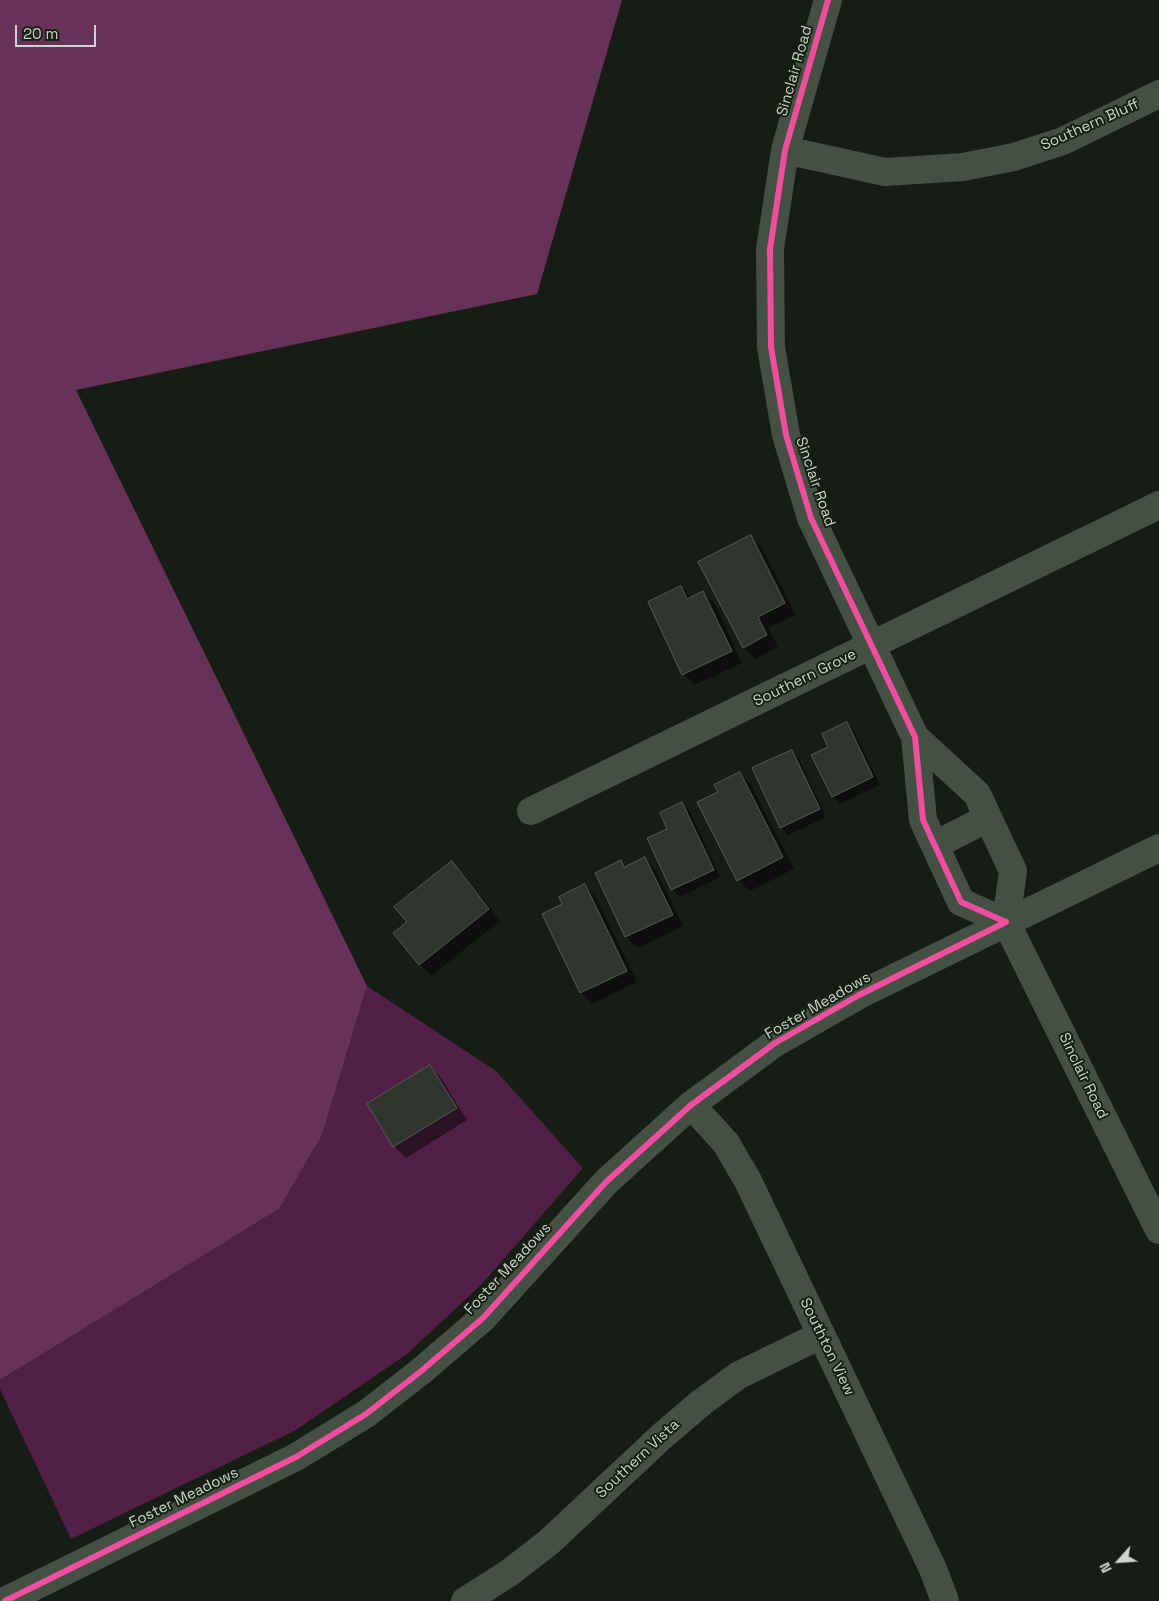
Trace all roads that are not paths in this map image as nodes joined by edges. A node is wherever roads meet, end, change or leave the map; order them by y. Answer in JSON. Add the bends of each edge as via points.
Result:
{"nodes":[{"id":1,"x":828,"y":0,"type":"edge"},
{"id":2,"x":1159,"y":94,"type":"edge"},
{"id":3,"x":785,"y":150,"type":"junction"},
{"id":4,"x":1159,"y":505,"type":"edge"},
{"id":5,"x":872,"y":645,"type":"junction"},
{"id":6,"x":915,"y":737,"type":"junction"},
{"id":7,"x":531,"y":811,"type":"dead end"},
{"id":8,"x":988,"y":818,"type":"junction"},
{"id":9,"x":935,"y":845,"type":"junction"},
{"id":10,"x":1159,"y":848,"type":"edge"},
{"id":11,"x":1006,"y":922,"type":"junction"},
{"id":12,"x":691,"y":1105,"type":"junction"},
{"id":13,"x":1158,"y":1227,"type":"edge"},
{"id":14,"x":822,"y":1335,"type":"junction"},
{"id":15,"x":6,"y":1601,"type":"edge"},
{"id":16,"x":465,"y":1601,"type":"edge"},
{"id":17,"x":945,"y":1601,"type":"edge"}],
"edges":[{"from":1,"to":3,"type":"street","name":"Sinclair Road"},
{"from":2,"to":3,"type":"street","name":"Southern Bluff","via":[[1063,141],[1014,157],[963,167],[885,172]]},
{"from":3,"to":5,"type":"street","name":"Sinclair Road","via":[[770,249],[772,347],[786,435],[811,518]]},
{"from":4,"to":5,"type":"street","name":"Southern Grove"},
{"from":5,"to":6,"type":"street","name":"Sinclair Road"},
{"from":5,"to":7,"type":"street","name":"Southern Grove"},
{"from":6,"to":8,"type":"street","name":"Sinclair Road","via":[[977,794]]},
{"from":6,"to":9,"type":"street","name":"Sinclair Road","via":[[923,820]]},
{"from":8,"to":9,"type":"street"},
{"from":8,"to":11,"type":"street","name":"Sinclair Road","via":[[1013,871]]},
{"from":9,"to":11,"type":"street","name":"Sinclair Road","via":[[961,902]]},
{"from":10,"to":11,"type":"street","name":"Foster Meadows"},
{"from":11,"to":12,"type":"street","name":"Foster Meadows","via":[[859,995],[775,1043]]},
{"from":11,"to":13,"type":"street","name":"Sinclair Road"},
{"from":12,"to":14,"type":"street","name":"Southton View","via":[[726,1143],[748,1181]]},
{"from":12,"to":15,"type":"street","name":"Foster Meadows","via":[[606,1182],[483,1318],[366,1414],[296,1457]]},
{"from":14,"to":16,"type":"street","name":"Southern Vista","via":[[739,1375],[702,1402],[660,1437],[549,1542]]},
{"from":14,"to":17,"type":"street","name":"Southton View","via":[[934,1569]]}]}
